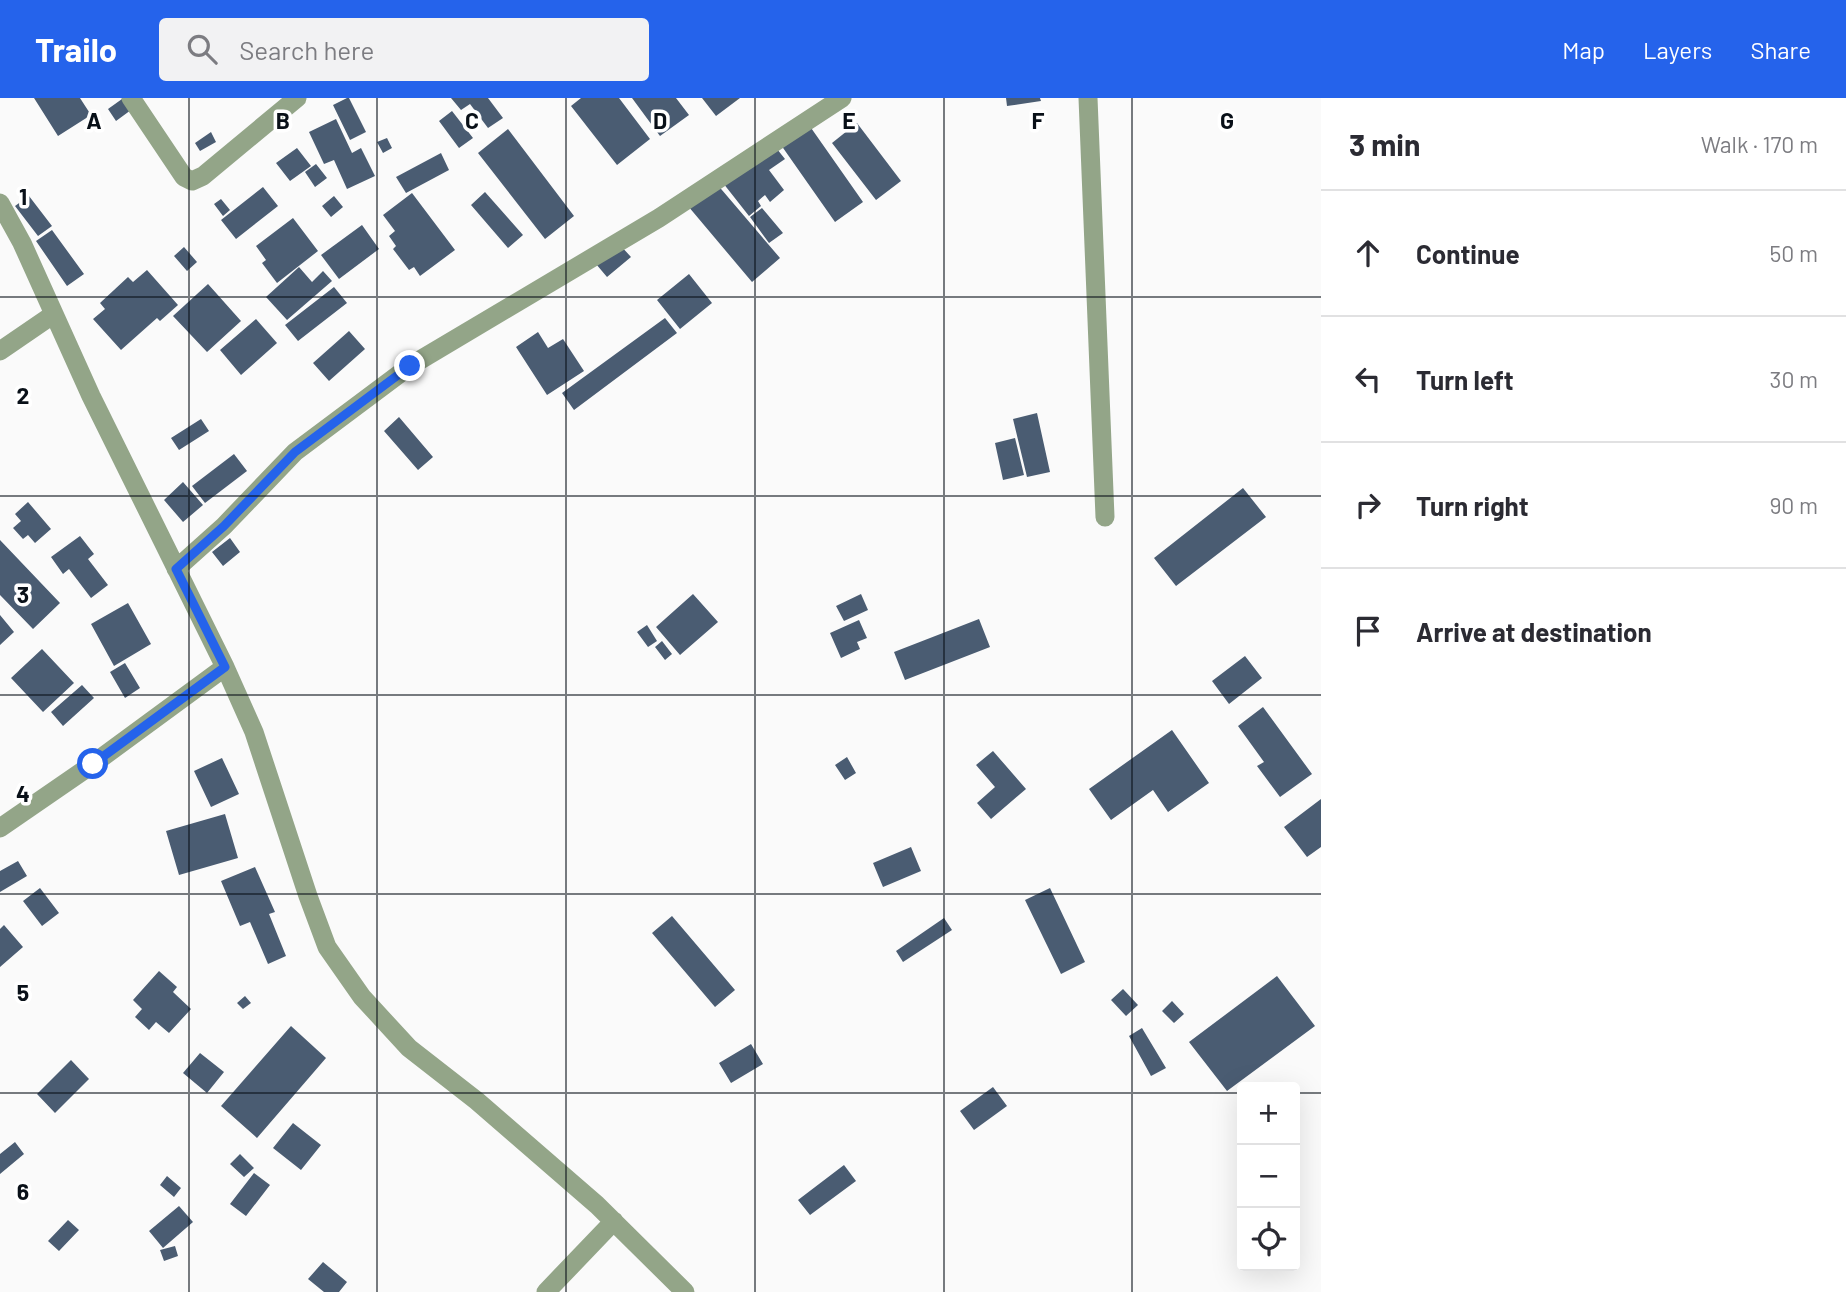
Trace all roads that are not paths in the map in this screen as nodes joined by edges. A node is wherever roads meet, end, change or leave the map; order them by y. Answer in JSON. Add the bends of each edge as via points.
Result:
{"nodes":[{"id":1,"x":131,"y":98,"type":"edge"},
{"id":2,"x":297,"y":98,"type":"edge"},
{"id":3,"x":842,"y":98,"type":"edge"},
{"id":4,"x":1088,"y":98,"type":"edge"},
{"id":5,"x":0,"y":203,"type":"edge"},
{"id":6,"x":54,"y":314,"type":"junction"},
{"id":7,"x":0,"y":351,"type":"edge"},
{"id":8,"x":1105,"y":517,"type":"dead end"},
{"id":9,"x":176,"y":569,"type":"junction"},
{"id":10,"x":225,"y":667,"type":"junction"},
{"id":11,"x":0,"y":828,"type":"edge"},
{"id":12,"x":614,"y":1222,"type":"junction"},
{"id":13,"x":546,"y":1292,"type":"edge"},
{"id":14,"x":685,"y":1292,"type":"edge"}],
"edges":[{"from":1,"to":2,"type":"street","via":[[184,177],[192,181]]},
{"from":3,"to":9,"type":"street","via":[[659,218],[410,366],[295,452]]},
{"from":4,"to":8,"type":"street"},
{"from":5,"to":6,"type":"street"},
{"from":6,"to":7,"type":"street"},
{"from":6,"to":9,"type":"street"},
{"from":9,"to":10,"type":"street"},
{"from":10,"to":11,"type":"street"},
{"from":10,"to":12,"type":"street","via":[[254,732],[327,947],[362,997],[409,1048],[477,1101]]},
{"from":12,"to":13,"type":"street"},
{"from":12,"to":14,"type":"street"}]}
